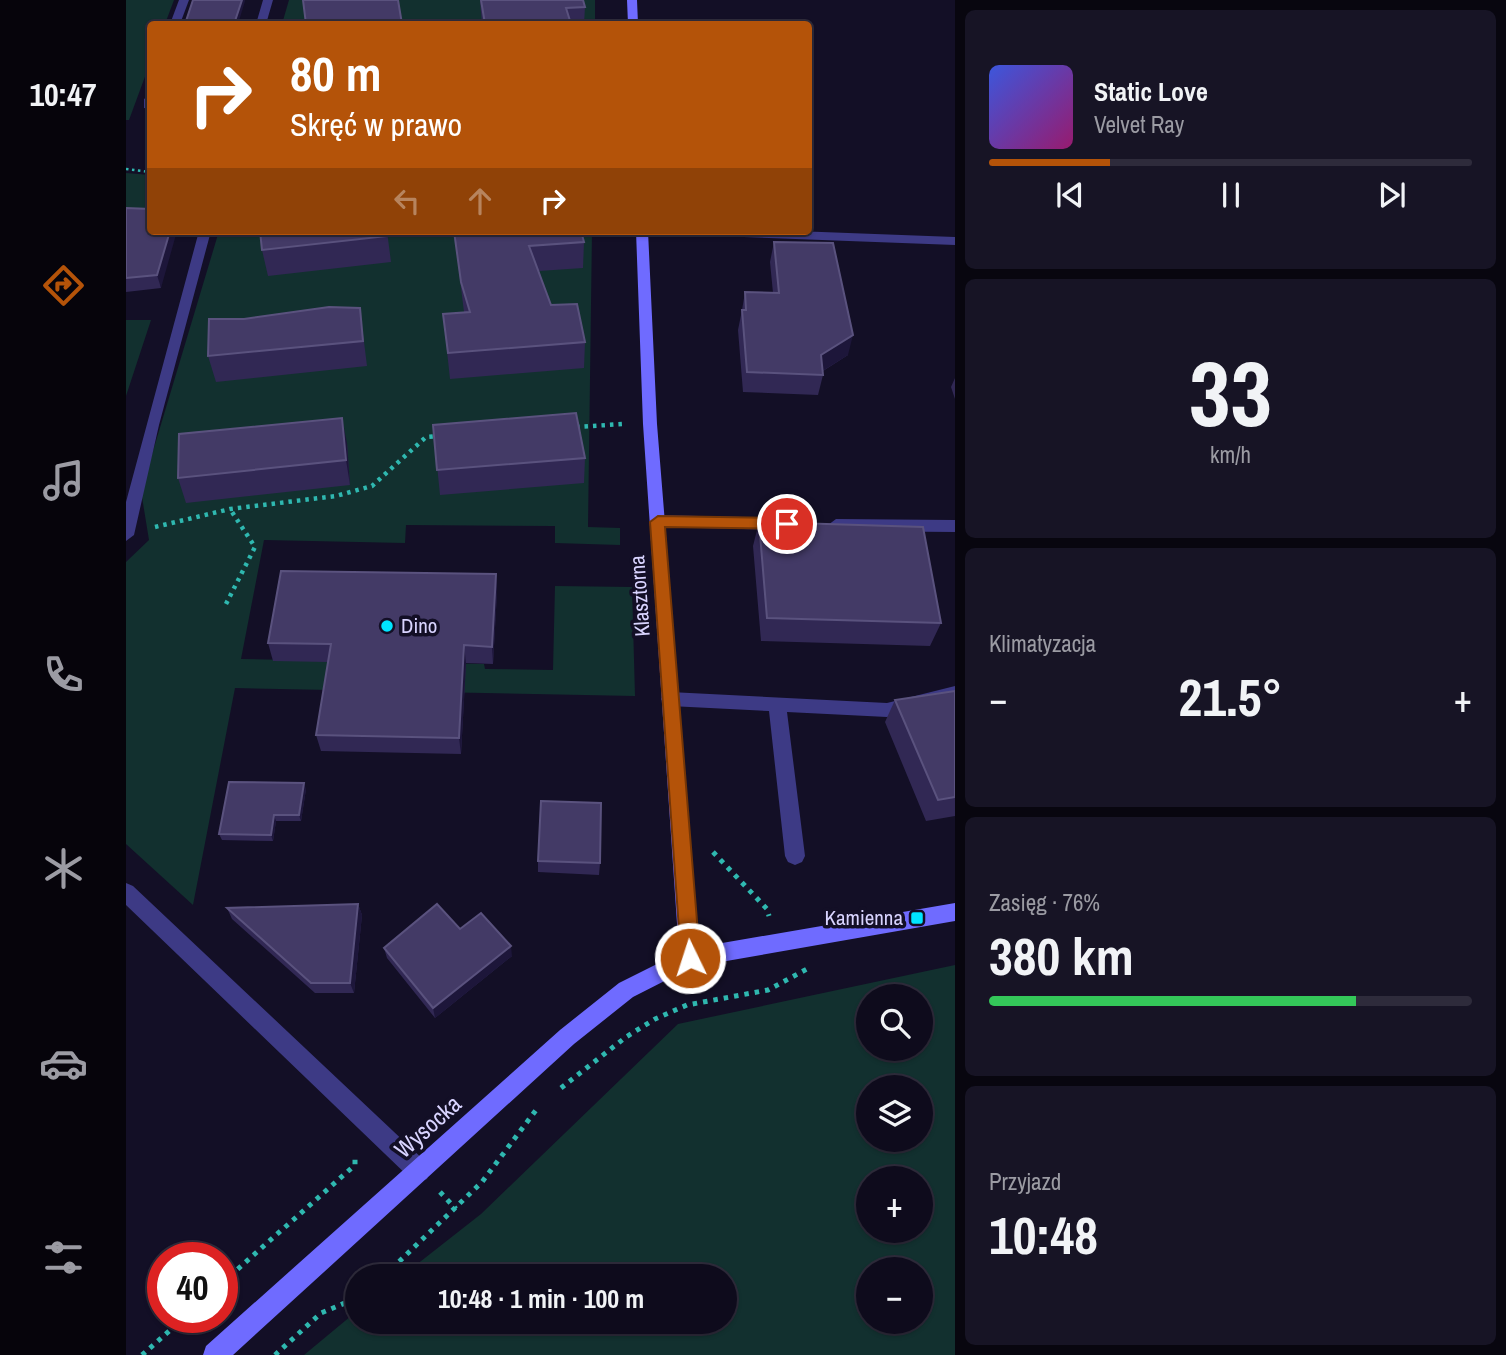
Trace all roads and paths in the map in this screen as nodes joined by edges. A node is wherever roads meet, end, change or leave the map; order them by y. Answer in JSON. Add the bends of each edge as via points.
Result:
{"nodes":[{"id":1,"x":184,"y":0,"type":"edge"},
{"id":2,"x":268,"y":0,"type":"edge"},
{"id":3,"x":632,"y":0,"type":"edge"},
{"id":4,"x":176,"y":21,"type":"edge"},
{"id":5,"x":262,"y":21,"type":"edge"},
{"id":6,"x":633,"y":21,"type":"edge"},
{"id":7,"x":126,"y":169,"type":"edge"},
{"id":8,"x":147,"y":172,"type":"edge"},
{"id":9,"x":204,"y":235,"type":"edge"},
{"id":10,"x":642,"y":235,"type":"edge"},
{"id":11,"x":796,"y":235,"type":"edge"},
{"id":12,"x":955,"y":241,"type":"edge"},
{"id":13,"x":650,"y":424,"type":"junction"},
{"id":14,"x":563,"y":427,"type":"edge"},
{"id":15,"x":439,"y":436,"type":"edge"},
{"id":16,"x":230,"y":509,"type":"junction"},
{"id":17,"x":658,"y":522,"type":"junction"},
{"id":18,"x":955,"y":526,"type":"edge"},
{"id":19,"x":127,"y":534,"type":"edge"},
{"id":20,"x":226,"y":604,"type":"dead end"},
{"id":21,"x":955,"y":693,"type":"edge"},
{"id":22,"x":670,"y":699,"type":"junction"},
{"id":23,"x":777,"y":704,"type":"junction"},
{"id":24,"x":680,"y":816,"type":"junction"},
{"id":25,"x":795,"y":856,"type":"dead end"},
{"id":26,"x":126,"y":892,"type":"edge"},
{"id":27,"x":767,"y":909,"type":"dead end"},
{"id":28,"x":955,"y":912,"type":"edge"},
{"id":29,"x":690,"y":958,"type":"junction"},
{"id":30,"x":787,"y":981,"type":"dead end"},
{"id":31,"x":554,"y":1095,"type":"dead end"},
{"id":32,"x":544,"y":1103,"type":"dead end"},
{"id":33,"x":355,"y":1146,"type":"dead end"},
{"id":34,"x":419,"y":1171,"type":"junction"},
{"id":35,"x":397,"y":1264,"type":"edge"},
{"id":36,"x":238,"y":1269,"type":"edge"},
{"id":37,"x":345,"y":1303,"type":"edge"},
{"id":38,"x":167,"y":1333,"type":"edge"},
{"id":39,"x":142,"y":1355,"type":"edge"},
{"id":40,"x":215,"y":1355,"type":"edge"},
{"id":41,"x":275,"y":1355,"type":"edge"}],
"edges":[{"from":1,"to":4,"type":"street"},
{"from":2,"to":5,"type":"street"},
{"from":3,"to":6,"type":"street"},
{"from":7,"to":8,"type":"path"},
{"from":9,"to":19,"type":"street"},
{"from":10,"to":13,"type":"street","name":"Klasztorna"},
{"from":11,"to":12,"type":"street"},
{"from":13,"to":14,"type":"path"},
{"from":13,"to":17,"type":"street","name":"Klasztorna"},
{"from":15,"to":16,"type":"path","via":[[426,437],[372,486],[336,496]]},
{"from":16,"to":19,"type":"path"},
{"from":16,"to":20,"type":"path","via":[[255,547]]},
{"from":17,"to":18,"type":"street"},
{"from":17,"to":22,"type":"street","name":"Klasztorna"},
{"from":21,"to":23,"type":"street","via":[[887,710]]},
{"from":22,"to":23,"type":"street"},
{"from":22,"to":24,"type":"street","name":"Klasztorna"},
{"from":23,"to":25,"type":"street"},
{"from":24,"to":27,"type":"path"},
{"from":24,"to":29,"type":"street","name":"Klasztorna"},
{"from":26,"to":34,"type":"street"},
{"from":28,"to":29,"type":"street"},
{"from":29,"to":34,"type":"street","name":"Wysocka","via":[[626,990]]},
{"from":30,"to":31,"type":"path","via":[[768,990],[687,1005],[655,1019],[593,1061]]},
{"from":32,"to":35,"type":"path","via":[[482,1182]]},
{"from":33,"to":36,"type":"path","via":[[355,1165]]},
{"from":34,"to":40,"type":"street","name":"Wysocka"},
{"from":37,"to":41,"type":"path","via":[[321,1313]]},
{"from":38,"to":39,"type":"path"}]}
